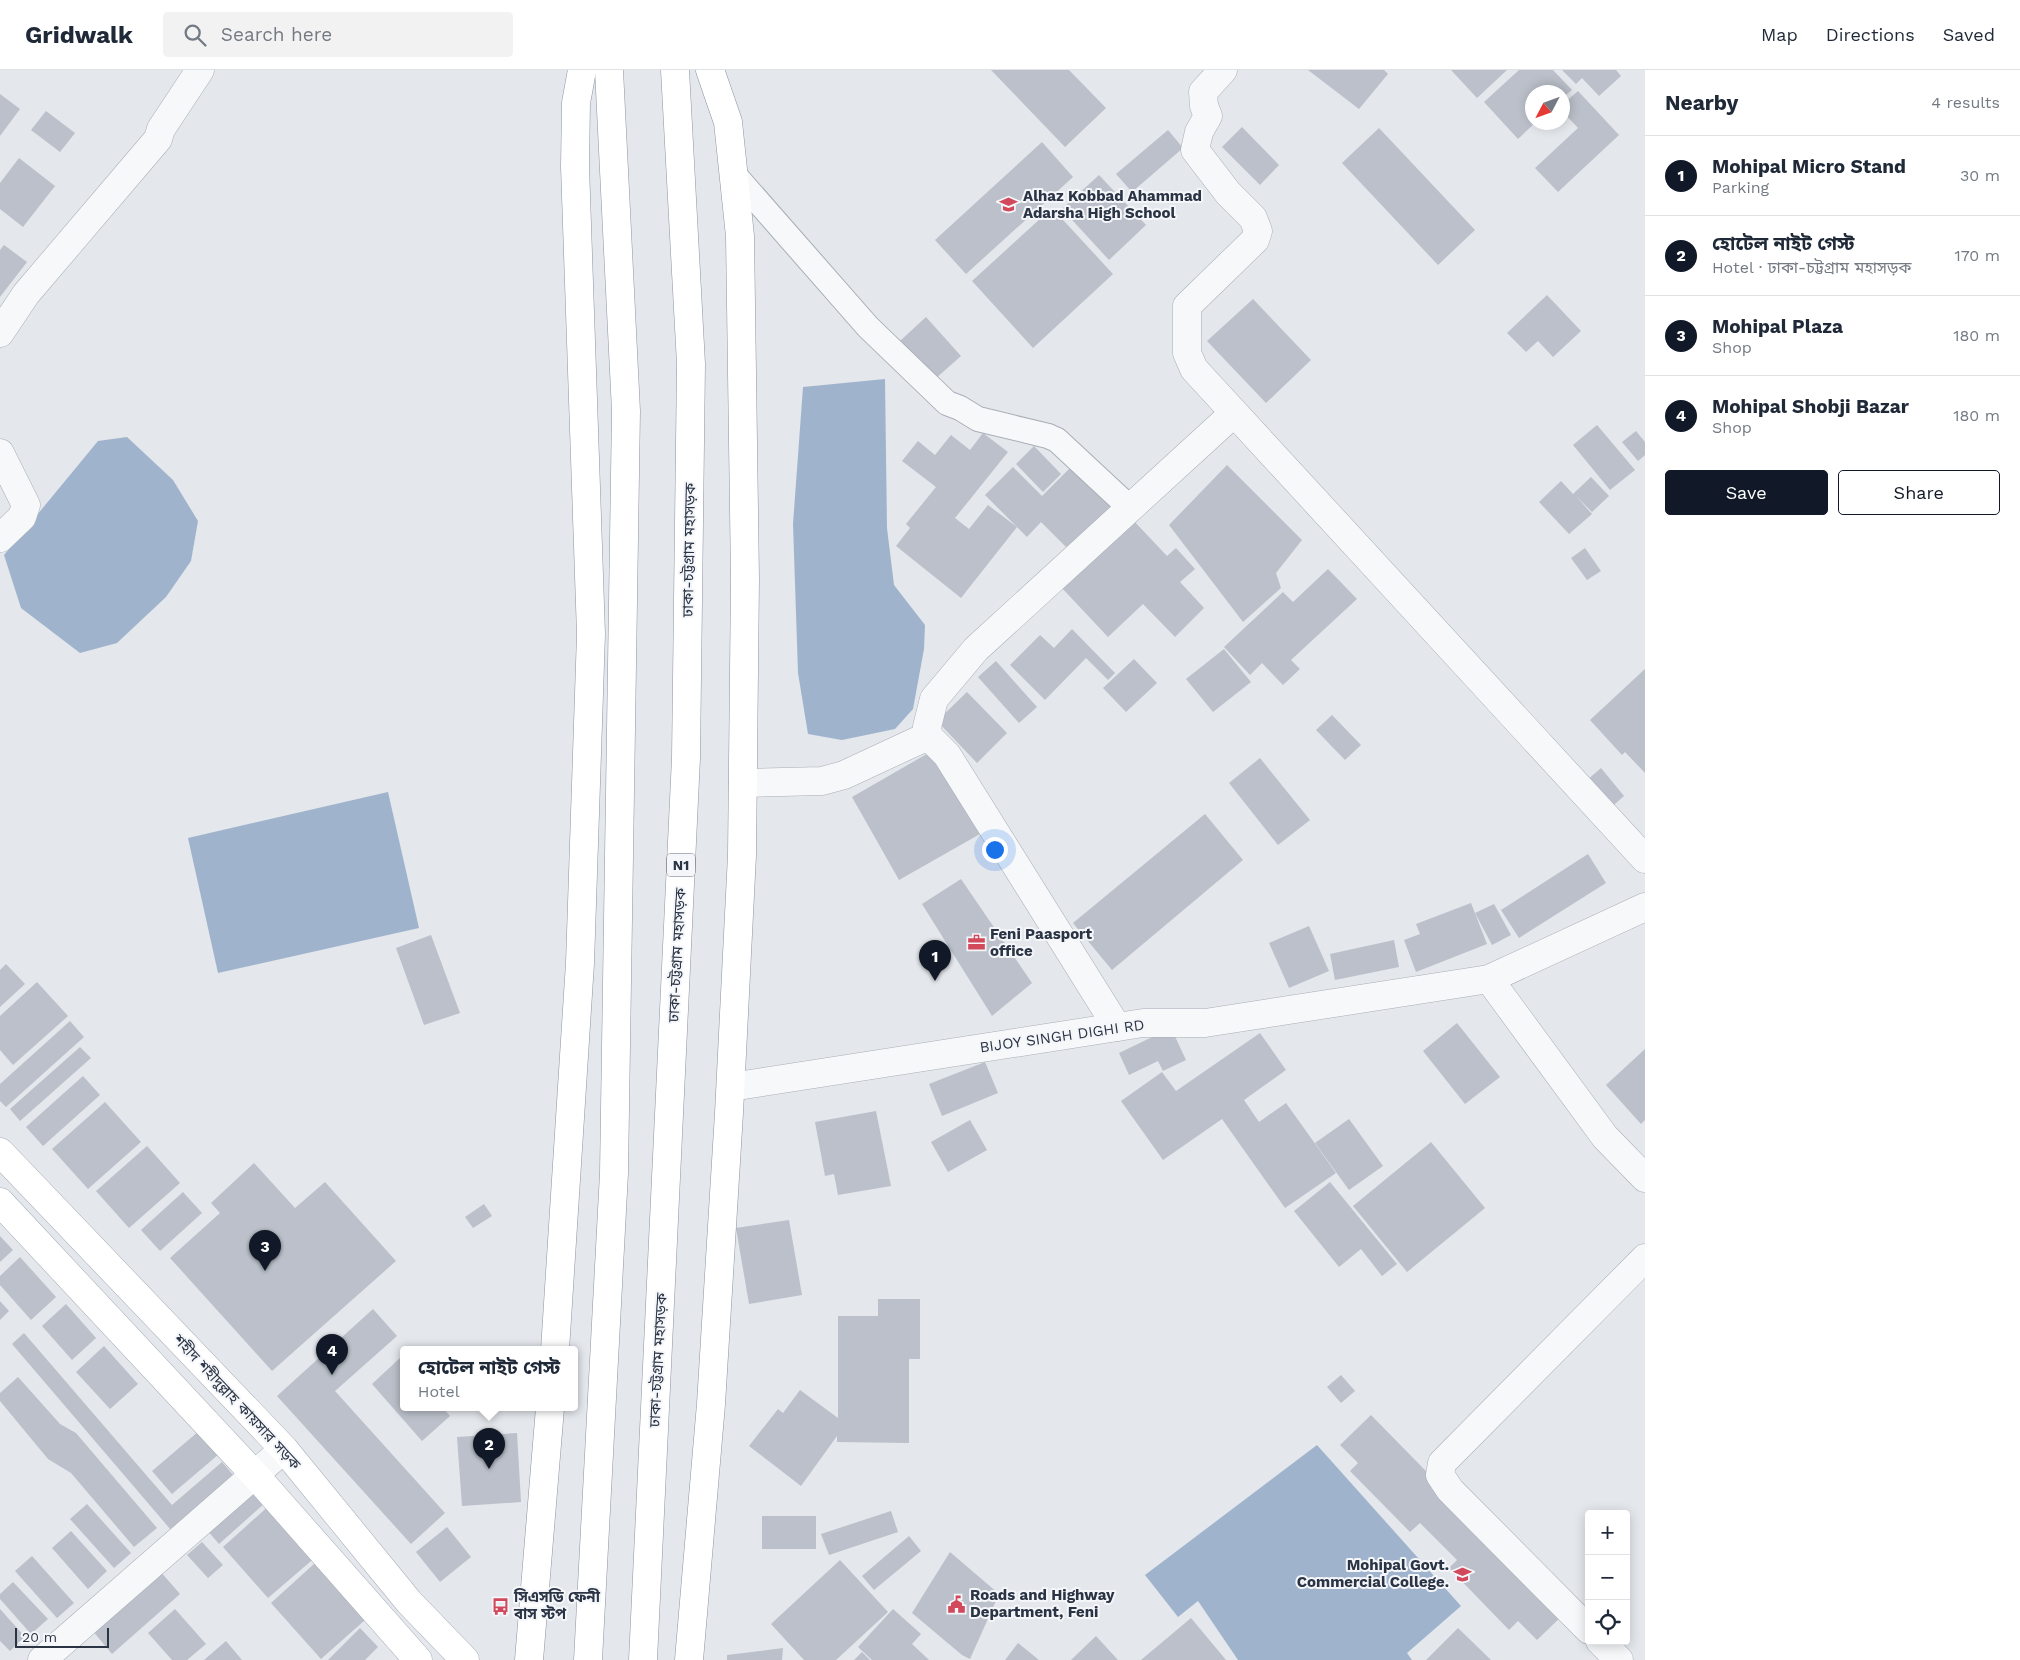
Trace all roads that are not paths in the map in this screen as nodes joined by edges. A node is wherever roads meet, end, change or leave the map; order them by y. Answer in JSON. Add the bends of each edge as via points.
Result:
{"nodes":[{"id":1,"x":200,"y":70,"type":"edge"},
{"id":2,"x":582,"y":70,"type":"edge"},
{"id":3,"x":609,"y":70,"type":"edge"},
{"id":4,"x":675,"y":70,"type":"edge"},
{"id":5,"x":710,"y":70,"type":"edge"},
{"id":6,"x":1223,"y":70,"type":"edge"},
{"id":7,"x":733,"y":173,"type":"junction"},
{"id":8,"x":0,"y":332,"type":"edge"},
{"id":9,"x":1234,"y":412,"type":"junction"},
{"id":10,"x":0,"y":453,"type":"edge"},
{"id":11,"x":1129,"y":507,"type":"junction"},
{"id":12,"x":0,"y":538,"type":"edge"},
{"id":13,"x":928,"y":736,"type":"junction"},
{"id":14,"x":743,"y":783,"type":"junction"},
{"id":15,"x":1645,"y":860,"type":"edge"},
{"id":16,"x":1645,"y":907,"type":"edge"},
{"id":17,"x":1489,"y":979,"type":"junction"},
{"id":18,"x":1117,"y":1027,"type":"junction"},
{"id":19,"x":731,"y":1087,"type":"junction"},
{"id":20,"x":0,"y":1152,"type":"edge"},
{"id":21,"x":1645,"y":1178,"type":"edge"},
{"id":22,"x":0,"y":1202,"type":"edge"},
{"id":23,"x":1645,"y":1258,"type":"edge"},
{"id":24,"x":554,"y":1346,"type":"edge"},
{"id":25,"x":550,"y":1411,"type":"edge"},
{"id":26,"x":284,"y":1449,"type":"junction"},
{"id":27,"x":255,"y":1475,"type":"junction"},
{"id":28,"x":1585,"y":1626,"type":"edge"},
{"id":29,"x":1604,"y":1645,"type":"edge"},
{"id":30,"x":42,"y":1660,"type":"edge"},
{"id":31,"x":418,"y":1660,"type":"edge"},
{"id":32,"x":465,"y":1660,"type":"edge"},
{"id":33,"x":529,"y":1660,"type":"edge"},
{"id":34,"x":588,"y":1660,"type":"edge"},
{"id":35,"x":643,"y":1660,"type":"edge"},
{"id":36,"x":689,"y":1660,"type":"edge"},
{"id":37,"x":1619,"y":1660,"type":"edge"}],
"edges":[{"from":1,"to":8,"type":"street","via":[[161,129],[158,139],[26,294]]},
{"from":2,"to":24,"type":"main road","via":[[576,103],[575,166],[591,634],[580,963]]},
{"from":3,"to":34,"type":"main road","via":[[626,440],[614,1173]]},
{"from":4,"to":35,"type":"main road","name":"ঢাকা-চট্টগ্রাম মহাসড়ক","number":"N1","via":[[691,364],[686,758]]},
{"from":5,"to":7,"type":"main road","via":[[728,122]]},
{"from":6,"to":9,"type":"street","via":[[1203,92],[1208,116],[1194,150],[1253,218],[1258,231],[1255,240],[1188,306],[1187,353],[1194,370]]},
{"from":7,"to":11,"type":"street","via":[[868,327],[946,403],[978,419],[1057,440]]},
{"from":7,"to":14,"type":"main road","via":[[740,256],[745,579]]},
{"from":9,"to":11,"type":"street"},
{"from":9,"to":15,"type":"street"},
{"from":10,"to":12,"type":"street","via":[[26,505],[22,517]]},
{"from":11,"to":13,"type":"street","via":[[976,649],[934,699]]},
{"from":13,"to":14,"type":"street","via":[[844,775],[822,781]]},
{"from":13,"to":18,"type":"street","via":[[947,755]]},
{"from":14,"to":19,"type":"main road"},
{"from":16,"to":17,"type":"street","name":"BIJOY SINGH DIGHI RD"},
{"from":17,"to":18,"type":"street","name":"BIJOY SINGH DIGHI RD","via":[[1205,1024],[1143,1023]]},
{"from":17,"to":21,"type":"street","via":[[1605,1137]]},
{"from":18,"to":19,"type":"street","name":"BIJOY SINGH DIGHI RD"},
{"from":19,"to":36,"type":"main road","via":[[711,1404]]},
{"from":20,"to":26,"type":"main road","name":"শহীদ শহীদুল্লাহ কায়সার সড়ক"},
{"from":22,"to":27,"type":"main road"},
{"from":23,"to":28,"type":"street","via":[[1442,1464],[1440,1475],[1450,1490]]},
{"from":25,"to":33,"type":"main road"},
{"from":26,"to":27,"type":"street"},
{"from":26,"to":32,"type":"main road","name":"শহীদ শহীদুল্লাহ কায়সার সড়ক","via":[[409,1602]]},
{"from":27,"to":30,"type":"street"},
{"from":27,"to":31,"type":"main road"},
{"from":29,"to":37,"type":"street"}]}
